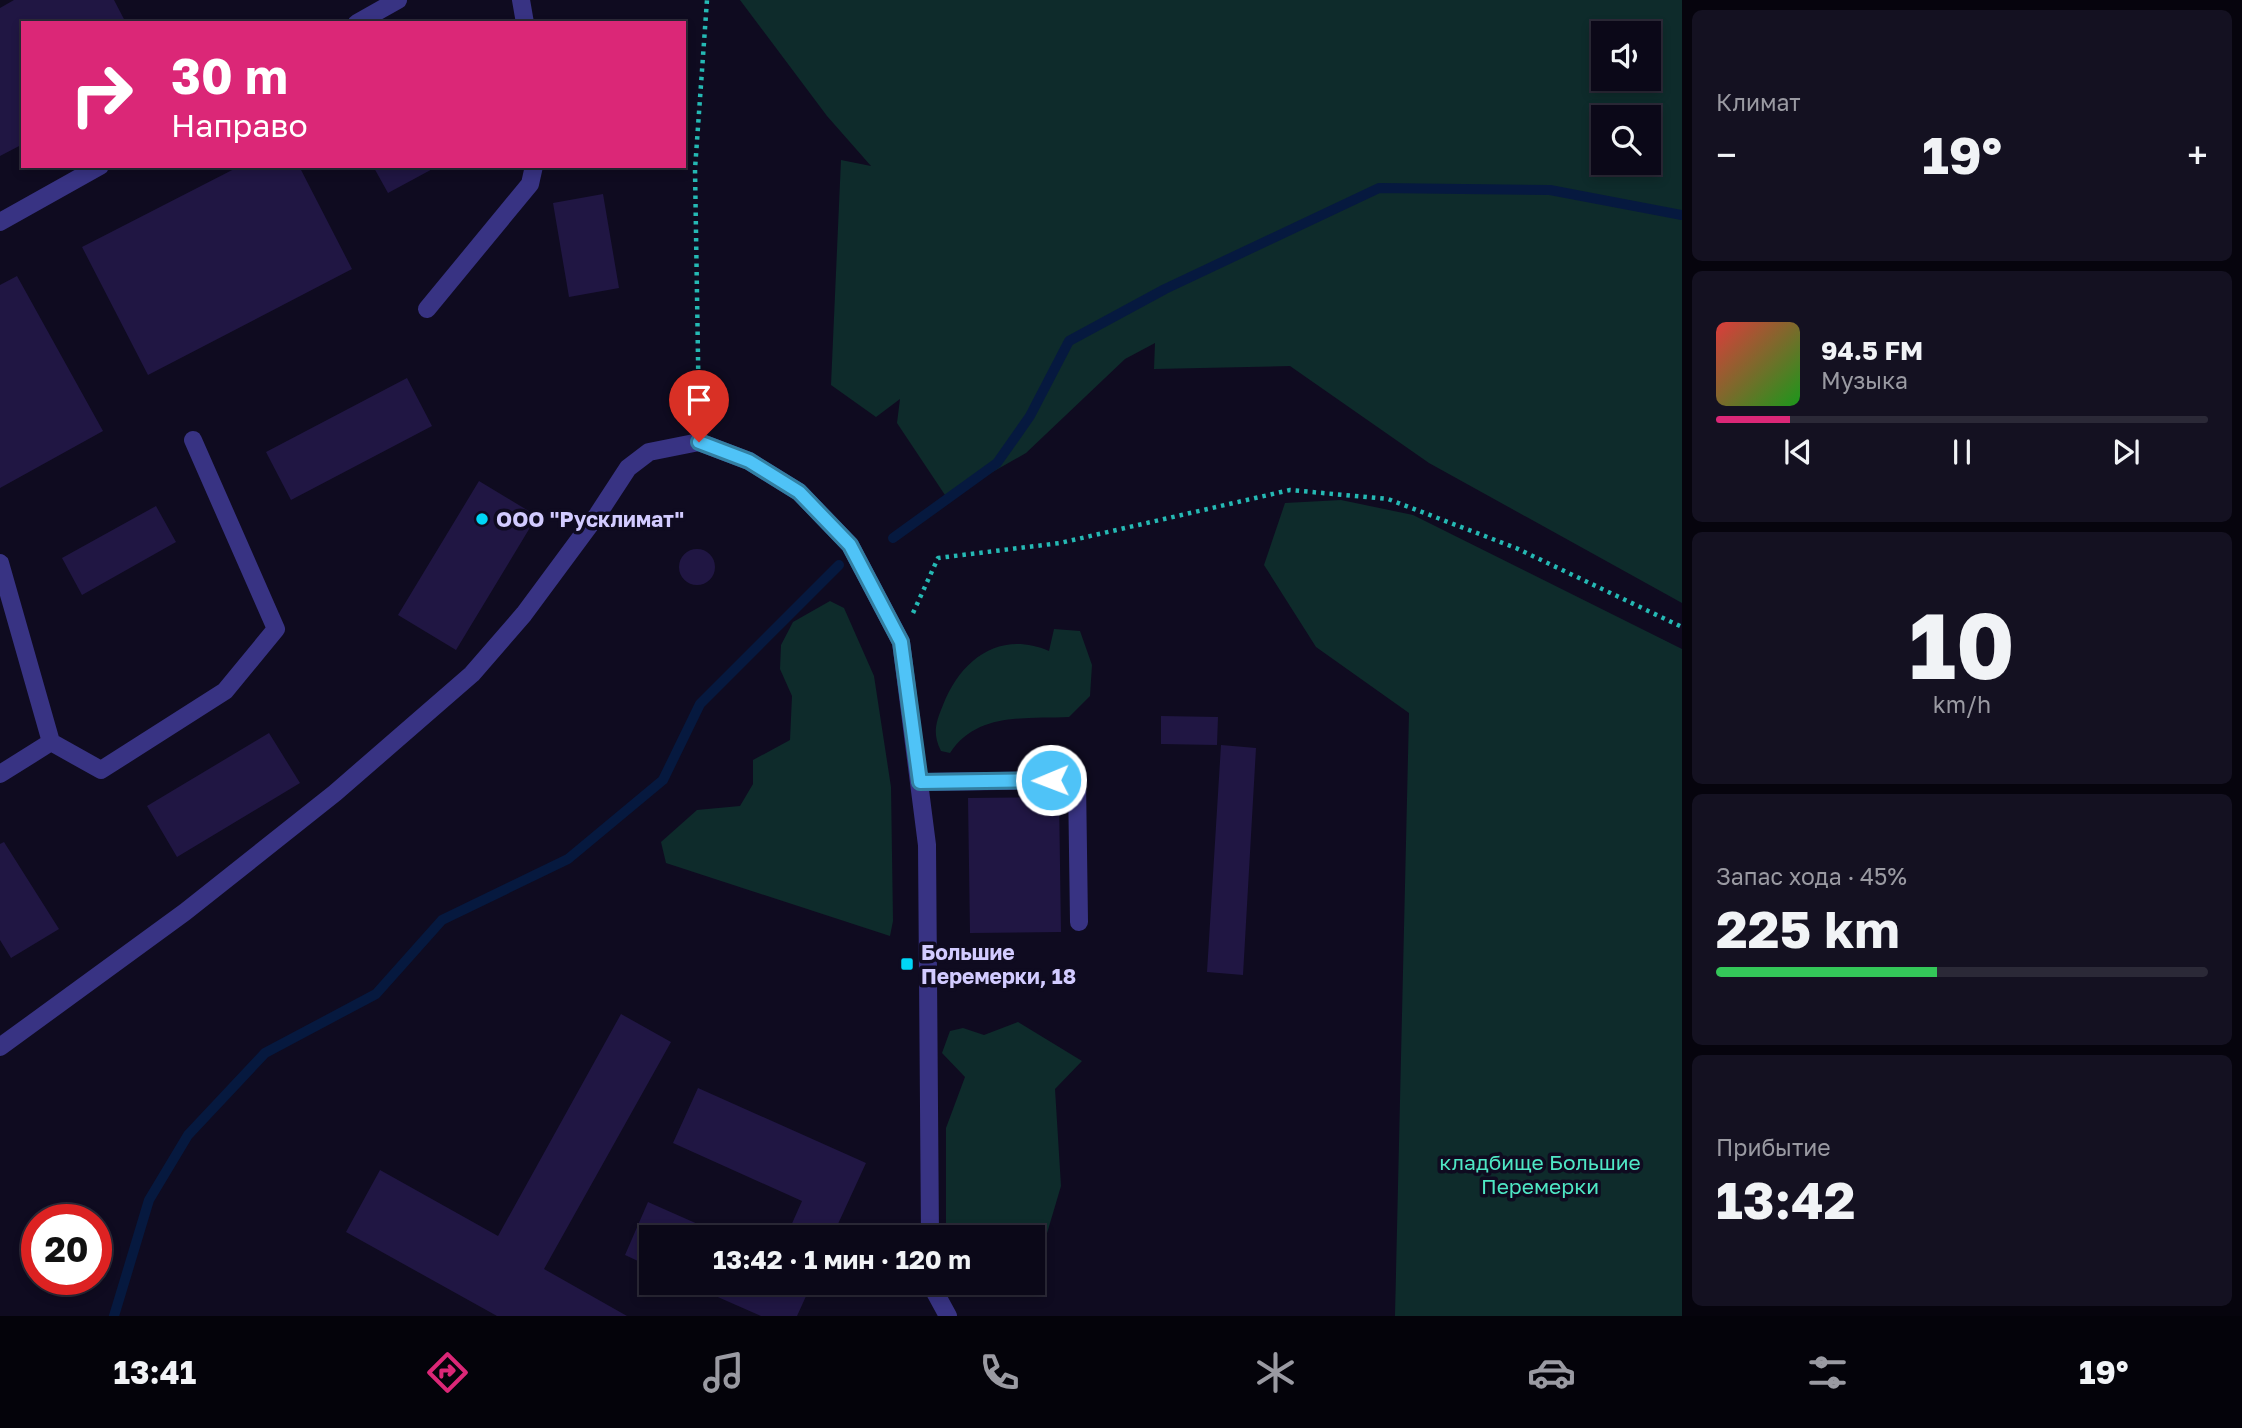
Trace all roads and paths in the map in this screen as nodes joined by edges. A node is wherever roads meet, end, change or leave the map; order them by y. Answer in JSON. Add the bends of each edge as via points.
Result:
{"nodes":[{"id":1,"x":398,"y":0,"type":"edge"},
{"id":2,"x":521,"y":0,"type":"edge"},
{"id":3,"x":707,"y":0,"type":"edge"},
{"id":4,"x":361,"y":21,"type":"edge"},
{"id":5,"x":525,"y":21,"type":"edge"},
{"id":6,"x":96,"y":168,"type":"edge"},
{"id":7,"x":534,"y":168,"type":"edge"},
{"id":8,"x":0,"y":222,"type":"edge"},
{"id":9,"x":427,"y":309,"type":"dead end"},
{"id":10,"x":194,"y":440,"type":"dead end"},
{"id":11,"x":699,"y":442,"type":"junction"},
{"id":12,"x":0,"y":563,"type":"edge"},
{"id":13,"x":1682,"y":627,"type":"edge"},
{"id":14,"x":901,"y":642,"type":"junction"},
{"id":15,"x":51,"y":743,"type":"junction"},
{"id":16,"x":0,"y":775,"type":"edge"},
{"id":17,"x":920,"y":782,"type":"junction"},
{"id":18,"x":1079,"y":922,"type":"dead end"},
{"id":19,"x":0,"y":1047,"type":"edge"},
{"id":20,"x":930,"y":1225,"type":"edge"},
{"id":21,"x":937,"y":1295,"type":"edge"},
{"id":22,"x":948,"y":1316,"type":"edge"}],
"edges":[{"from":1,"to":4,"type":"street"},
{"from":2,"to":5,"type":"street"},
{"from":3,"to":11,"type":"path","via":[[695,169]]},
{"from":6,"to":8,"type":"street"},
{"from":7,"to":9,"type":"street","via":[[530,184]]},
{"from":10,"to":15,"type":"street","via":[[276,629],[225,691],[101,770]]},
{"from":11,"to":14,"type":"street","via":[[749,461],[799,492],[850,545]]},
{"from":11,"to":19,"type":"street","via":[[649,452],[628,468],[524,614],[472,674],[335,793],[185,912]]},
{"from":12,"to":15,"type":"street"},
{"from":13,"to":14,"type":"path","via":[[1516,548],[1388,499],[1290,490],[1060,543],[938,558]]},
{"from":14,"to":17,"type":"street"},
{"from":15,"to":16,"type":"street"},
{"from":17,"to":18,"type":"street","via":[[1077,780]]},
{"from":17,"to":20,"type":"street","via":[[927,845]]},
{"from":21,"to":22,"type":"street"}]}
